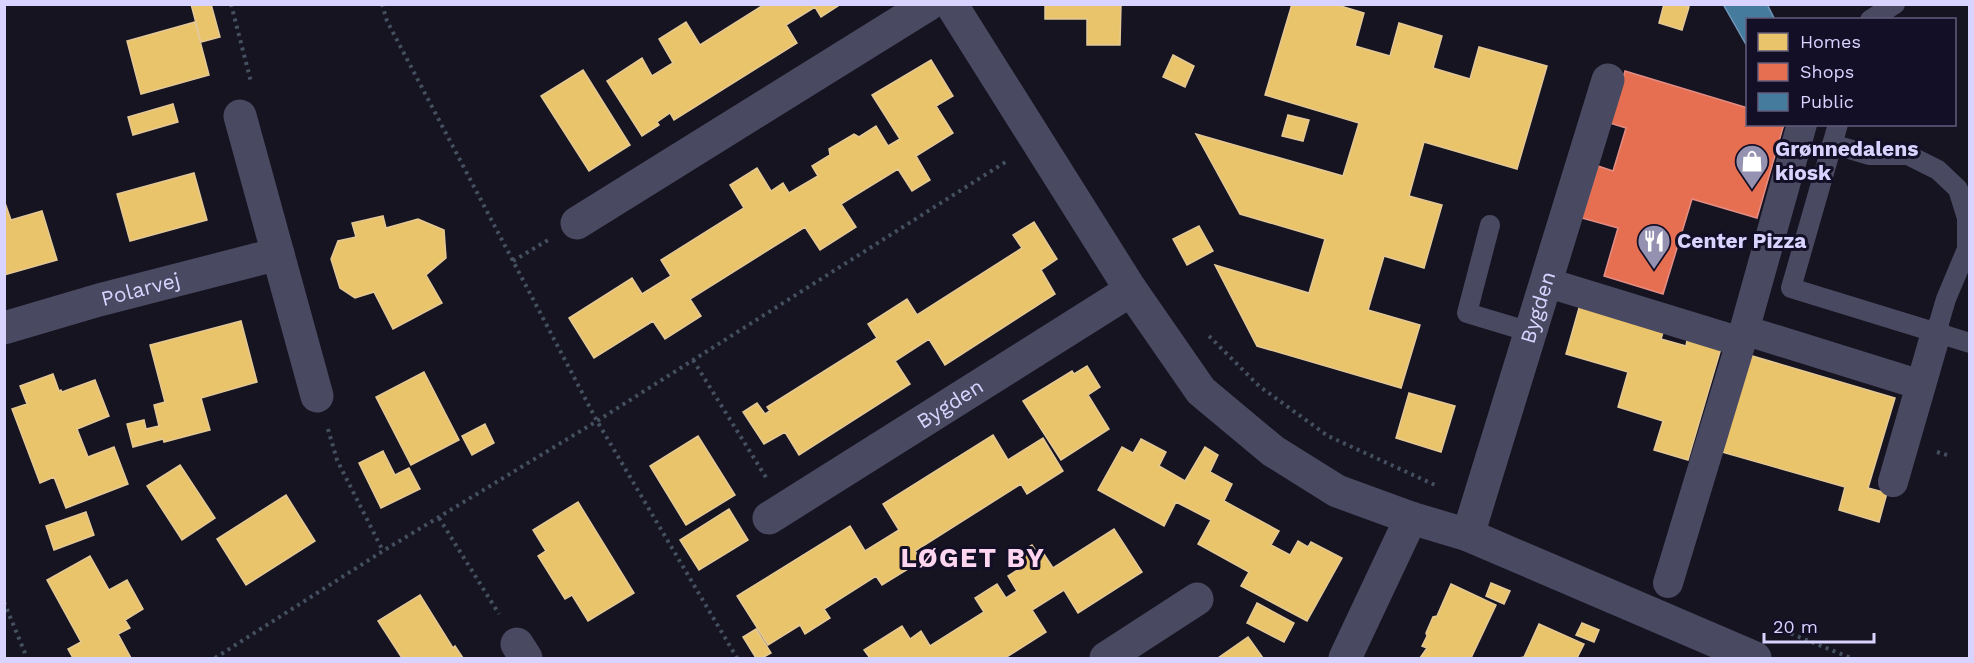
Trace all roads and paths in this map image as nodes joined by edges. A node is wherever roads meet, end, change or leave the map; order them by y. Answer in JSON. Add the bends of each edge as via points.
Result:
{"nodes":[{"id":1,"x":231,"y":4,"type":"edge"},
{"id":2,"x":382,"y":4,"type":"edge"},
{"id":3,"x":928,"y":4,"type":"edge"},
{"id":4,"x":951,"y":4,"type":"edge"},
{"id":5,"x":1895,"y":4,"type":"edge"},
{"id":6,"x":1873,"y":18,"type":"edge"},
{"id":7,"x":1608,"y":80,"type":"dead end"},
{"id":8,"x":240,"y":116,"type":"joint"},
{"id":9,"x":1801,"y":126,"type":"edge"},
{"id":10,"x":1837,"y":126,"type":"edge"},
{"id":11,"x":1038,"y":141,"type":"junction"},
{"id":12,"x":1832,"y":144,"type":"junction"},
{"id":13,"x":577,"y":223,"type":"dead end"},
{"id":14,"x":1490,"y":225,"type":"dead end"},
{"id":15,"x":278,"y":254,"type":"junction"},
{"id":16,"x":1545,"y":282,"type":"junction"},
{"id":17,"x":1131,"y":290,"type":"junction"},
{"id":18,"x":4,"y":328,"type":"edge"},
{"id":19,"x":1204,"y":330,"type":"dead end"},
{"id":20,"x":1530,"y":332,"type":"junction"},
{"id":21,"x":1936,"y":333,"type":"junction"},
{"id":22,"x":1742,"y":336,"type":"junction"},
{"id":23,"x":1970,"y":343,"type":"edge"},
{"id":24,"x":693,"y":360,"type":"junction"},
{"id":25,"x":1921,"y":385,"type":"junction"},
{"id":26,"x":317,"y":396,"type":"joint"},
{"id":27,"x":597,"y":421,"type":"junction"},
{"id":28,"x":1893,"y":482,"type":"dead end"},
{"id":29,"x":1477,"y":505,"type":"junction"},
{"id":30,"x":777,"y":512,"type":"joint"},
{"id":31,"x":438,"y":518,"type":"junction"},
{"id":32,"x":1411,"y":518,"type":"junction"},
{"id":33,"x":1468,"y":535,"type":"junction"},
{"id":34,"x":383,"y":551,"type":"junction"},
{"id":35,"x":1668,"y":583,"type":"dead end"},
{"id":36,"x":1197,"y":599,"type":"dead end"},
{"id":37,"x":4,"y":602,"type":"edge"},
{"id":38,"x":1775,"y":627,"type":"dead end"},
{"id":39,"x":522,"y":651,"type":"edge"},
{"id":40,"x":27,"y":658,"type":"edge"},
{"id":41,"x":215,"y":658,"type":"edge"},
{"id":42,"x":737,"y":658,"type":"edge"},
{"id":43,"x":1106,"y":658,"type":"edge"},
{"id":44,"x":1345,"y":658,"type":"edge"},
{"id":45,"x":1755,"y":658,"type":"edge"},
{"id":46,"x":1851,"y":658,"type":"edge"}],
"edges":[{"from":1,"to":8,"type":"path","via":[[256,100]]},
{"from":2,"to":27,"type":"path","via":[[387,21]]},
{"from":3,"to":13,"type":"street"},
{"from":4,"to":11,"type":"street"},
{"from":5,"to":6,"type":"lane"},
{"from":7,"to":16,"type":"street","name":"Bygden"},
{"from":8,"to":15,"type":"street"},
{"from":9,"to":22,"type":"street"},
{"from":10,"to":12,"type":"lane"},
{"from":11,"to":17,"type":"street"},
{"from":11,"to":24,"type":"path"},
{"from":12,"to":21,"type":"lane","via":[[1869,155],[1908,155],[1938,170],[1958,189],[1967,218],[1967,249]]},
{"from":12,"to":21,"type":"lane","via":[[1791,288]]},
{"from":14,"to":20,"type":"lane","via":[[1467,313]]},
{"from":15,"to":18,"type":"street","name":"Polarvej"},
{"from":15,"to":26,"type":"street"},
{"from":16,"to":20,"type":"street","name":"Bygden"},
{"from":16,"to":22,"type":"street"},
{"from":17,"to":30,"type":"street","name":"Bygden"},
{"from":17,"to":32,"type":"street","via":[[1201,391],[1273,451],[1337,490]]},
{"from":19,"to":29,"type":"path","via":[[1259,386],[1328,436]]},
{"from":20,"to":29,"type":"street","name":"Bygden"},
{"from":21,"to":23,"type":"lane"},
{"from":21,"to":25,"type":"street"},
{"from":22,"to":25,"type":"street"},
{"from":22,"to":35,"type":"street"},
{"from":24,"to":27,"type":"path"},
{"from":24,"to":30,"type":"path"},
{"from":25,"to":28,"type":"street"},
{"from":26,"to":34,"type":"path","via":[[338,460]]},
{"from":27,"to":31,"type":"path"},
{"from":27,"to":42,"type":"path"},
{"from":29,"to":33,"type":"street","name":"Bygden"},
{"from":31,"to":34,"type":"path"},
{"from":31,"to":39,"type":"path"},
{"from":32,"to":33,"type":"street"},
{"from":32,"to":44,"type":"street"},
{"from":33,"to":45,"type":"street"},
{"from":34,"to":41,"type":"path"},
{"from":36,"to":43,"type":"street"},
{"from":37,"to":40,"type":"path"},
{"from":38,"to":46,"type":"path"}]}
